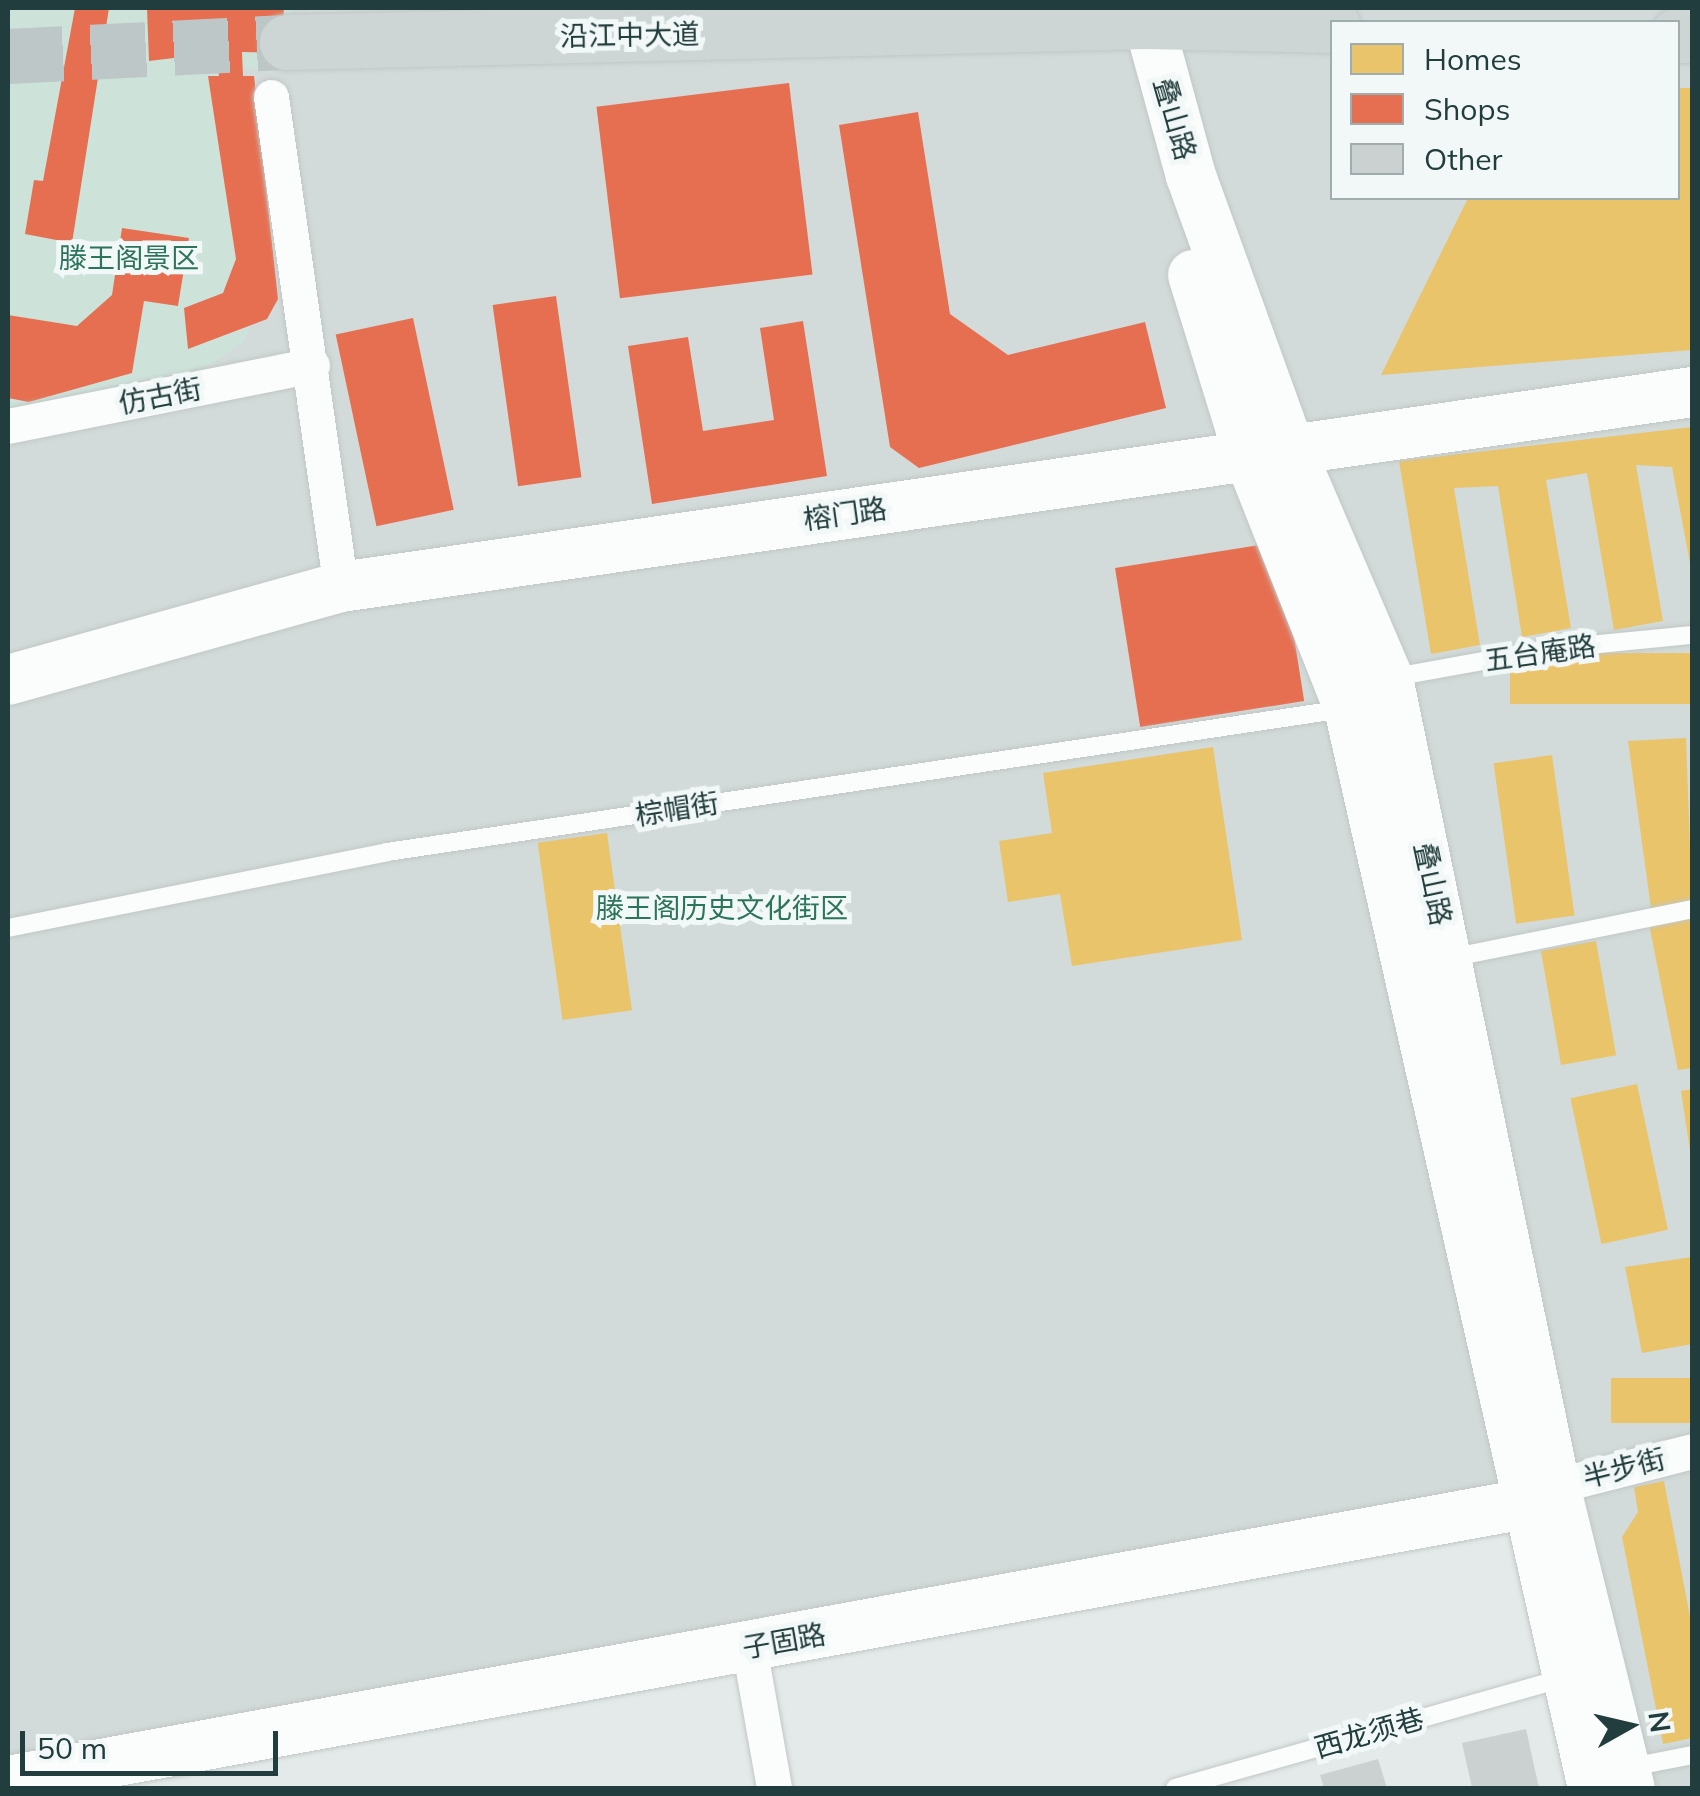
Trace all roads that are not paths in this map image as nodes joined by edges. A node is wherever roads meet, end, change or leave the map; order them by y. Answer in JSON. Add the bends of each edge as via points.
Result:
{"nodes":[{"id":1,"x":1130,"y":15,"type":"edge"},
{"id":2,"x":1330,"y":24,"type":"edge"},
{"id":3,"x":287,"y":42,"type":"tunnel mouth"},
{"id":4,"x":271,"y":97,"type":"dead end"},
{"id":5,"x":312,"y":366,"type":"junction"},
{"id":6,"x":1692,"y":392,"type":"edge"},
{"id":7,"x":8,"y":426,"type":"edge"},
{"id":8,"x":1270,"y":452,"type":"junction"},
{"id":9,"x":341,"y":587,"type":"junction"},
{"id":10,"x":1692,"y":635,"type":"edge"},
{"id":11,"x":1388,"y":678,"type":"junction"},
{"id":12,"x":8,"y":680,"type":"edge"},
{"id":13,"x":1350,"y":708,"type":"junction"},
{"id":14,"x":1692,"y":909,"type":"edge"},
{"id":15,"x":8,"y":928,"type":"edge"},
{"id":16,"x":1449,"y":958,"type":"junction"},
{"id":17,"x":1692,"y":1451,"type":"edge"},
{"id":18,"x":1540,"y":1495,"type":"junction"},
{"id":19,"x":749,"y":1647,"type":"junction"},
{"id":20,"x":1564,"y":1678,"type":"junction"},
{"id":21,"x":1692,"y":1755,"type":"edge"},
{"id":22,"x":39,"y":1782,"type":"edge"},
{"id":23,"x":1616,"y":1782,"type":"edge"},
{"id":24,"x":774,"y":1788,"type":"edge"},
{"id":25,"x":1174,"y":1788,"type":"edge"}],
"edges":[{"from":1,"to":2,"type":"main road","name":"沿江中大道"},
{"from":1,"to":3,"type":"main road","name":"沿江中大道"},
{"from":1,"to":8,"type":"main road","name":"叠山路"},
{"from":4,"to":5,"type":"street"},
{"from":5,"to":7,"type":"street","name":"仿古街"},
{"from":5,"to":9,"type":"street"},
{"from":6,"to":8,"type":"main road","name":"榕门路"},
{"from":8,"to":9,"type":"main road","name":"榕门路"},
{"from":8,"to":11,"type":"main road","name":"叠山路"},
{"from":8,"to":13,"type":"main road","name":"叠山路"},
{"from":9,"to":12,"type":"main road","name":"榕门路"},
{"from":10,"to":11,"type":"lane","name":"五台庵路","via":[[1548,649]]},
{"from":11,"to":16,"type":"main road","name":"叠山路"},
{"from":13,"to":15,"type":"lane","name":"棕帽街","via":[[387,852]]},
{"from":13,"to":18,"type":"main road","name":"叠山路"},
{"from":14,"to":16,"type":"lane"},
{"from":16,"to":18,"type":"main road","name":"叠山路"},
{"from":17,"to":18,"type":"street","name":"半步街"},
{"from":18,"to":19,"type":"main road","name":"子固路"},
{"from":18,"to":20,"type":"main road","name":"叠山路"},
{"from":18,"to":23,"type":"main road","name":"叠山路"},
{"from":19,"to":22,"type":"main road","name":"子固路"},
{"from":19,"to":24,"type":"street"},
{"from":20,"to":23,"type":"main road","name":"叠山路"},
{"from":20,"to":25,"type":"lane","name":"西龙须巷"},
{"from":21,"to":23,"type":"lane"}]}
